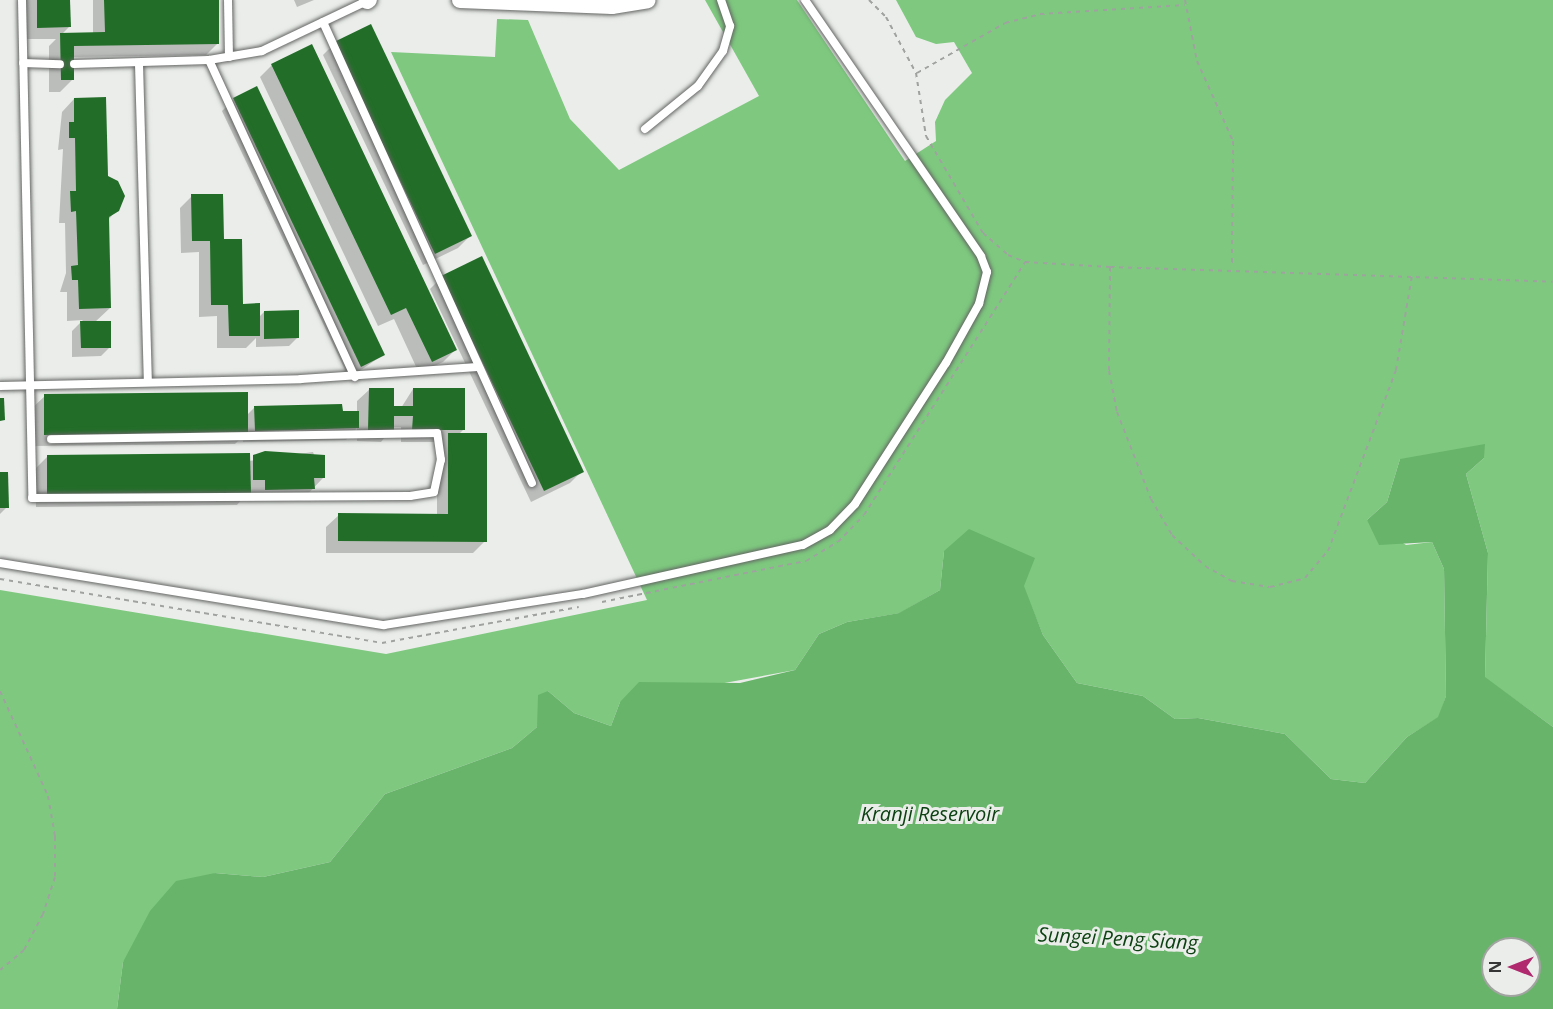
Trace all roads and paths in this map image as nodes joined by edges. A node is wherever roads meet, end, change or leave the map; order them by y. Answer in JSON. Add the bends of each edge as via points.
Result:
{"nodes":[{"id":1,"x":22,"y":0,"type":"edge"},
{"id":2,"x":228,"y":0,"type":"edge"},
{"id":3,"x":460,"y":0,"type":"edge"},
{"id":4,"x":648,"y":0,"type":"edge"},
{"id":5,"x":721,"y":0,"type":"edge"},
{"id":6,"x":805,"y":0,"type":"edge"},
{"id":7,"x":869,"y":0,"type":"edge"},
{"id":8,"x":1185,"y":0,"type":"edge"},
{"id":9,"x":368,"y":1,"type":"edge"},
{"id":10,"x":1185,"y":4,"type":"junction"},
{"id":11,"x":323,"y":22,"type":"junction"},
{"id":12,"x":230,"y":57,"type":"junction"},
{"id":13,"x":209,"y":60,"type":"junction"},
{"id":14,"x":23,"y":63,"type":"junction"},
{"id":15,"x":60,"y":64,"type":"dead end"},
{"id":16,"x":74,"y":64,"type":"dead end"},
{"id":17,"x":139,"y":64,"type":"junction"},
{"id":18,"x":916,"y":73,"type":"junction"},
{"id":19,"x":645,"y":129,"type":"dead end"},
{"id":20,"x":1025,"y":262,"type":"junction"},
{"id":21,"x":1110,"y":267,"type":"junction"},
{"id":22,"x":1232,"y":267,"type":"junction"},
{"id":23,"x":1412,"y":274,"type":"junction"},
{"id":24,"x":1553,"y":282,"type":"edge"},
{"id":25,"x":478,"y":367,"type":"junction"},
{"id":26,"x":355,"y":377,"type":"junction"},
{"id":27,"x":148,"y":382,"type":"junction"},
{"id":28,"x":28,"y":385,"type":"junction"},
{"id":29,"x":0,"y":386,"type":"edge"},
{"id":30,"x":51,"y":439,"type":"dead end"},
{"id":31,"x":532,"y":483,"type":"dead end"},
{"id":32,"x":0,"y":563,"type":"edge"},
{"id":33,"x":0,"y":579,"type":"edge"},
{"id":34,"x":599,"y":603,"type":"dead end"},
{"id":35,"x":587,"y":605,"type":"dead end"},
{"id":36,"x":0,"y":691,"type":"edge"},
{"id":37,"x":0,"y":970,"type":"edge"}],
"edges":[{"from":1,"to":14,"type":"lane"},
{"from":2,"to":12,"type":"lane"},
{"from":3,"to":4,"type":"street","via":[[612,6]]},
{"from":5,"to":19,"type":"lane","via":[[730,26],[723,51],[698,86]]},
{"from":6,"to":32,"type":"lane","via":[[981,256],[987,272],[979,304],[946,363],[855,504],[830,530],[803,545],[583,594],[384,626]]},
{"from":7,"to":18,"type":"path","via":[[886,17]]},
{"from":8,"to":10,"type":"path"},
{"from":9,"to":11,"type":"lane"},
{"from":10,"to":18,"type":"path","via":[[1040,14],[1005,23]]},
{"from":10,"to":22,"type":"path","via":[[1197,61],[1233,141]]},
{"from":11,"to":12,"type":"lane","via":[[262,51]]},
{"from":11,"to":25,"type":"lane"},
{"from":12,"to":13,"type":"lane"},
{"from":13,"to":17,"type":"lane"},
{"from":13,"to":26,"type":"lane"},
{"from":14,"to":15,"type":"lane"},
{"from":14,"to":28,"type":"lane"},
{"from":16,"to":17,"type":"lane"},
{"from":17,"to":27,"type":"lane"},
{"from":18,"to":20,"type":"path","via":[[926,136],[983,233]]},
{"from":20,"to":21,"type":"path"},
{"from":20,"to":34,"type":"path","via":[[864,514],[838,542],[806,561]]},
{"from":21,"to":22,"type":"path"},
{"from":21,"to":23,"type":"path","via":[[1109,371],[1117,412],[1151,499],[1172,535],[1205,566],[1232,581],[1270,587],[1305,578],[1328,551],[1396,370]]},
{"from":22,"to":23,"type":"path"},
{"from":23,"to":24,"type":"path"},
{"from":25,"to":26,"type":"lane"},
{"from":25,"to":31,"type":"lane"},
{"from":26,"to":27,"type":"lane"},
{"from":27,"to":28,"type":"lane"},
{"from":28,"to":29,"type":"lane"},
{"from":28,"to":30,"type":"lane","via":[[32,498],[410,496],[434,492],[441,460],[437,432]]},
{"from":33,"to":35,"type":"path","via":[[382,643]]},
{"from":36,"to":37,"type":"path","via":[[48,796],[55,836],[55,877],[43,914],[24,950]]}]}
